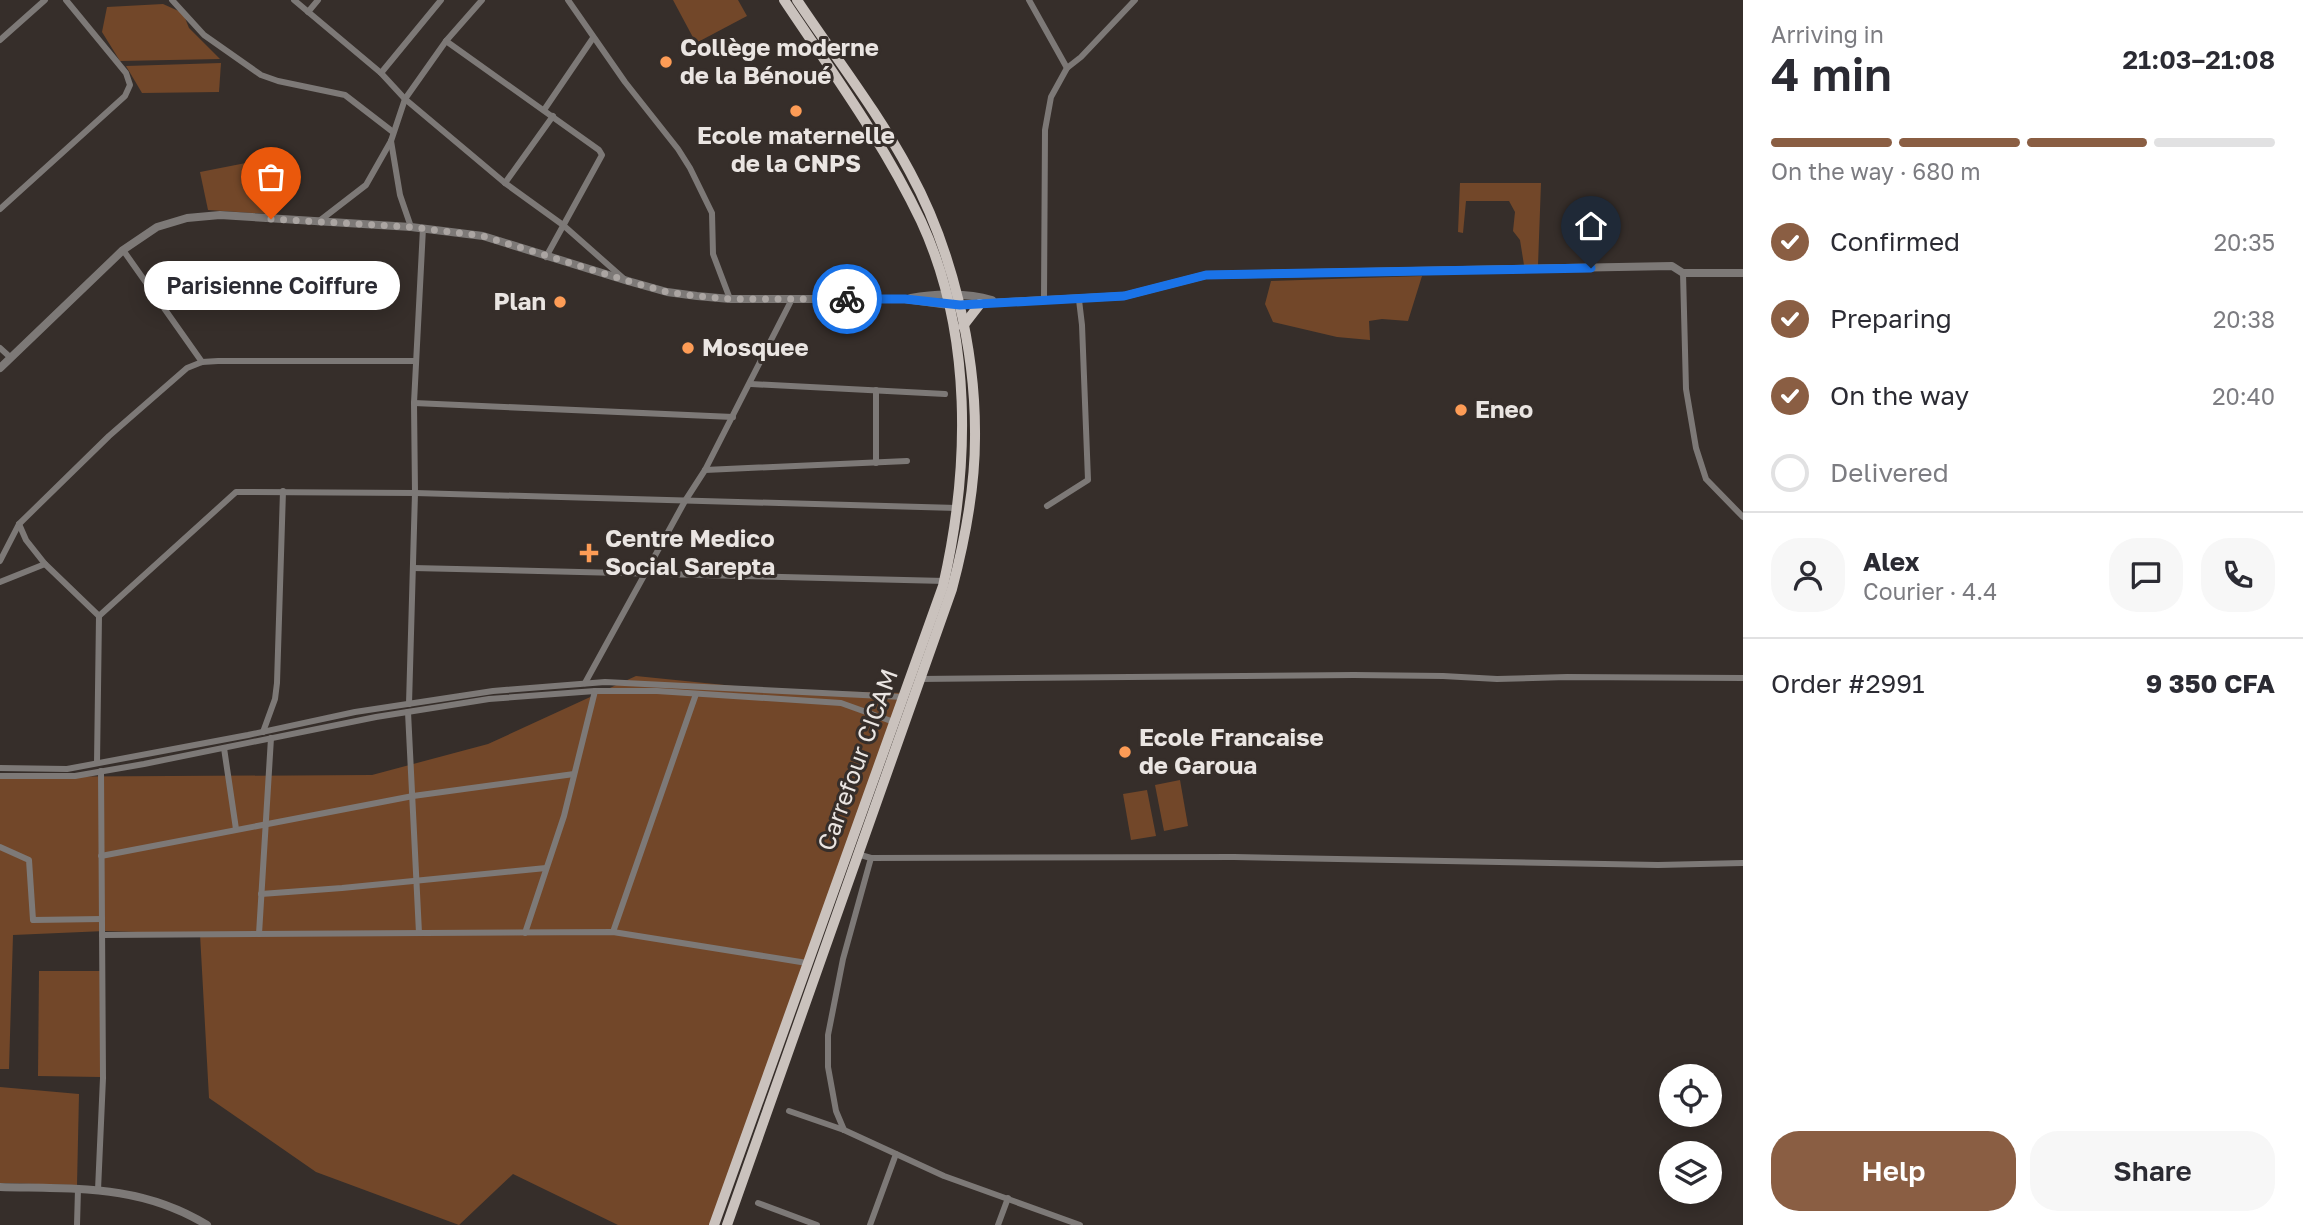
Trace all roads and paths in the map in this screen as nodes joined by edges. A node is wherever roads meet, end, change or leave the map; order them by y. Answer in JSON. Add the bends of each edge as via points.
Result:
{"nodes":[{"id":1,"x":45,"y":0,"type":"edge"},
{"id":2,"x":66,"y":0,"type":"edge"},
{"id":3,"x":173,"y":0,"type":"edge"},
{"id":4,"x":294,"y":0,"type":"edge"},
{"id":5,"x":318,"y":0,"type":"edge"},
{"id":6,"x":441,"y":0,"type":"edge"},
{"id":7,"x":482,"y":0,"type":"edge"},
{"id":8,"x":568,"y":0,"type":"edge"},
{"id":9,"x":784,"y":0,"type":"edge"},
{"id":10,"x":797,"y":0,"type":"edge"},
{"id":11,"x":1029,"y":0,"type":"edge"},
{"id":12,"x":1135,"y":0,"type":"edge"},
{"id":13,"x":308,"y":12,"type":"junction"},
{"id":14,"x":593,"y":38,"type":"junction"},
{"id":15,"x":0,"y":40,"type":"edge"},
{"id":16,"x":446,"y":41,"type":"junction"},
{"id":17,"x":1067,"y":68,"type":"junction"},
{"id":18,"x":381,"y":73,"type":"junction"},
{"id":19,"x":405,"y":99,"type":"junction"},
{"id":20,"x":544,"y":110,"type":"junction"},
{"id":21,"x":553,"y":116,"type":"junction"},
{"id":22,"x":393,"y":132,"type":"junction"},
{"id":23,"x":391,"y":141,"type":"junction"},
{"id":24,"x":505,"y":183,"type":"junction"},
{"id":25,"x":0,"y":209,"type":"edge"},
{"id":26,"x":318,"y":222,"type":"junction"},
{"id":27,"x":563,"y":225,"type":"junction"},
{"id":28,"x":411,"y":227,"type":"junction"},
{"id":29,"x":423,"y":228,"type":"junction"},
{"id":30,"x":122,"y":250,"type":"junction"},
{"id":31,"x":546,"y":257,"type":"junction"},
{"id":32,"x":1683,"y":273,"type":"junction"},
{"id":33,"x":1743,"y":273,"type":"edge"},
{"id":34,"x":628,"y":281,"type":"junction"},
{"id":35,"x":730,"y":299,"type":"junction"},
{"id":36,"x":792,"y":299,"type":"junction"},
{"id":37,"x":1044,"y":299,"type":"junction"},
{"id":38,"x":1079,"y":300,"type":"junction"},
{"id":39,"x":953,"y":301,"type":"junction"},
{"id":40,"x":998,"y":302,"type":"junction"},
{"id":41,"x":980,"y":304,"type":"junction"},
{"id":42,"x":963,"y":326,"type":"junction"},
{"id":43,"x":0,"y":348,"type":"edge"},
{"id":44,"x":11,"y":358,"type":"junction"},
{"id":45,"x":415,"y":361,"type":"junction"},
{"id":46,"x":202,"y":362,"type":"junction"},
{"id":47,"x":0,"y":368,"type":"edge"},
{"id":48,"x":751,"y":384,"type":"junction"},
{"id":49,"x":876,"y":390,"type":"junction"},
{"id":50,"x":945,"y":394,"type":"dead end"},
{"id":51,"x":414,"y":403,"type":"junction"},
{"id":52,"x":733,"y":417,"type":"junction"},
{"id":53,"x":907,"y":461,"type":"dead end"},
{"id":54,"x":876,"y":463,"type":"junction"},
{"id":55,"x":705,"y":470,"type":"junction"},
{"id":56,"x":283,"y":491,"type":"junction"},
{"id":57,"x":415,"y":493,"type":"junction"},
{"id":58,"x":685,"y":501,"type":"junction"},
{"id":59,"x":1047,"y":506,"type":"dead end"},
{"id":60,"x":957,"y":508,"type":"junction"},
{"id":61,"x":1743,"y":517,"type":"edge"},
{"id":62,"x":19,"y":524,"type":"junction"},
{"id":63,"x":0,"y":561,"type":"edge"},
{"id":64,"x":46,"y":564,"type":"junction"},
{"id":65,"x":414,"y":568,"type":"junction"},
{"id":66,"x":646,"y":573,"type":"junction"},
{"id":67,"x":944,"y":581,"type":"junction"},
{"id":68,"x":0,"y":582,"type":"edge"},
{"id":69,"x":99,"y":616,"type":"junction"},
{"id":70,"x":1743,"y":678,"type":"edge"},
{"id":71,"x":919,"y":679,"type":"junction"},
{"id":72,"x":584,"y":683,"type":"junction"},
{"id":73,"x":595,"y":691,"type":"junction"},
{"id":74,"x":695,"y":694,"type":"junction"},
{"id":75,"x":903,"y":696,"type":"junction"},
{"id":76,"x":409,"y":708,"type":"junction"},
{"id":77,"x":894,"y":722,"type":"junction"},
{"id":78,"x":262,"y":732,"type":"junction"},
{"id":79,"x":271,"y":738,"type":"junction"},
{"id":80,"x":224,"y":748,"type":"junction"},
{"id":81,"x":97,"y":763,"type":"junction"},
{"id":82,"x":0,"y":768,"type":"edge"},
{"id":83,"x":101,"y":771,"type":"junction"},
{"id":84,"x":574,"y":774,"type":"junction"},
{"id":85,"x":0,"y":776,"type":"edge"},
{"id":86,"x":412,"y":796,"type":"junction"},
{"id":87,"x":264,"y":823,"type":"junction"},
{"id":88,"x":236,"y":829,"type":"junction"},
{"id":89,"x":0,"y":847,"type":"edge"},
{"id":90,"x":857,"y":854,"type":"junction"},
{"id":91,"x":101,"y":856,"type":"junction"},
{"id":92,"x":871,"y":858,"type":"junction"},
{"id":93,"x":1743,"y":863,"type":"edge"},
{"id":94,"x":546,"y":868,"type":"junction"},
{"id":95,"x":417,"y":879,"type":"junction"},
{"id":96,"x":261,"y":894,"type":"junction"},
{"id":97,"x":102,"y":919,"type":"junction"},
{"id":98,"x":613,"y":932,"type":"junction"},
{"id":99,"x":419,"y":933,"type":"junction"},
{"id":100,"x":525,"y":933,"type":"junction"},
{"id":101,"x":259,"y":934,"type":"junction"},
{"id":102,"x":102,"y":935,"type":"junction"},
{"id":103,"x":807,"y":963,"type":"junction"},
{"id":104,"x":789,"y":1111,"type":"dead end"},
{"id":105,"x":844,"y":1130,"type":"junction"},
{"id":106,"x":896,"y":1154,"type":"junction"},
{"id":107,"x":0,"y":1187,"type":"edge"},
{"id":108,"x":78,"y":1189,"type":"junction"},
{"id":109,"x":98,"y":1190,"type":"junction"},
{"id":110,"x":1008,"y":1198,"type":"junction"},
{"id":111,"x":758,"y":1203,"type":"dead end"},
{"id":112,"x":77,"y":1225,"type":"edge"},
{"id":113,"x":207,"y":1225,"type":"edge"},
{"id":114,"x":714,"y":1225,"type":"edge"},
{"id":115,"x":727,"y":1225,"type":"edge"},
{"id":116,"x":817,"y":1225,"type":"edge"},
{"id":117,"x":870,"y":1225,"type":"edge"},
{"id":118,"x":998,"y":1225,"type":"edge"},
{"id":119,"x":1080,"y":1225,"type":"edge"}],
"edges":[{"from":1,"to":15,"type":"street"},
{"from":2,"to":25,"type":"street","via":[[126,73],[130,85],[125,96]]},
{"from":3,"to":22,"type":"street","via":[[204,35],[261,75],[345,95]]},
{"from":4,"to":13,"type":"street"},
{"from":5,"to":13,"type":"street"},
{"from":6,"to":18,"type":"street"},
{"from":7,"to":16,"type":"street"},
{"from":8,"to":14,"type":"street"},
{"from":9,"to":39,"type":"main road","via":[[879,143],[922,224]]},
{"from":10,"to":39,"type":"main road","via":[[911,173],[935,224]]},
{"from":11,"to":17,"type":"street"},
{"from":12,"to":17,"type":"street"},
{"from":13,"to":18,"type":"street"},
{"from":14,"to":20,"type":"street"},
{"from":14,"to":35,"type":"street","via":[[690,168],[712,213],[713,254]]},
{"from":16,"to":19,"type":"street"},
{"from":16,"to":20,"type":"street"},
{"from":17,"to":37,"type":"street","via":[[1051,97],[1045,130]]},
{"from":18,"to":19,"type":"street"},
{"from":19,"to":22,"type":"street"},
{"from":19,"to":24,"type":"street"},
{"from":20,"to":21,"type":"street"},
{"from":21,"to":24,"type":"street"},
{"from":21,"to":27,"type":"street","via":[[602,155]]},
{"from":22,"to":23,"type":"street"},
{"from":23,"to":26,"type":"street","via":[[366,185]]},
{"from":23,"to":28,"type":"street"},
{"from":24,"to":27,"type":"street"},
{"from":26,"to":28,"type":"street"},
{"from":26,"to":30,"type":"street","via":[[220,215],[187,218],[157,227]]},
{"from":27,"to":31,"type":"street"},
{"from":27,"to":34,"type":"street"},
{"from":28,"to":29,"type":"street"},
{"from":29,"to":31,"type":"street","via":[[483,236]]},
{"from":29,"to":45,"type":"street"},
{"from":30,"to":44,"type":"street"},
{"from":30,"to":46,"type":"street"},
{"from":31,"to":34,"type":"street"},
{"from":32,"to":33,"type":"street"},
{"from":32,"to":38,"type":"street","via":[[1672,266],[1206,275],[1132,294]]},
{"from":32,"to":61,"type":"street","via":[[1686,389],[1696,448],[1706,479]]},
{"from":34,"to":35,"type":"street","via":[[667,292]]},
{"from":35,"to":36,"type":"street"},
{"from":36,"to":39,"type":"street","via":[[925,295]]},
{"from":36,"to":48,"type":"street"},
{"from":37,"to":38,"type":"street"},
{"from":37,"to":40,"type":"street"},
{"from":38,"to":59,"type":"street","via":[[1088,480]]},
{"from":39,"to":40,"type":"street","via":[[975,296]]},
{"from":39,"to":41,"type":"street"},
{"from":39,"to":42,"type":"main road"},
{"from":39,"to":60,"type":"main road","name":"Carrefour CICAM","via":[[963,434]]},
{"from":40,"to":41,"type":"street"},
{"from":41,"to":42,"type":"main road"},
{"from":42,"to":71,"type":"main road","via":[[975,438],[968,519],[952,589]]},
{"from":43,"to":44,"type":"street"},
{"from":44,"to":47,"type":"street"},
{"from":45,"to":46,"type":"street"},
{"from":45,"to":51,"type":"street"},
{"from":46,"to":62,"type":"street","via":[[187,368],[109,436]]},
{"from":48,"to":49,"type":"street"},
{"from":48,"to":52,"type":"street"},
{"from":49,"to":50,"type":"street"},
{"from":49,"to":54,"type":"street"},
{"from":51,"to":52,"type":"street"},
{"from":51,"to":57,"type":"street"},
{"from":52,"to":55,"type":"street"},
{"from":53,"to":54,"type":"street"},
{"from":54,"to":55,"type":"street"},
{"from":55,"to":58,"type":"street"},
{"from":56,"to":57,"type":"street"},
{"from":56,"to":69,"type":"street","via":[[236,492]]},
{"from":56,"to":78,"type":"street","via":[[278,683]]},
{"from":57,"to":58,"type":"street"},
{"from":57,"to":65,"type":"street"},
{"from":58,"to":60,"type":"street"},
{"from":58,"to":66,"type":"street"},
{"from":60,"to":67,"type":"main road","name":"Carrefour CICAM"},
{"from":62,"to":63,"type":"street"},
{"from":62,"to":64,"type":"street"},
{"from":64,"to":68,"type":"street"},
{"from":64,"to":69,"type":"street"},
{"from":65,"to":66,"type":"street"},
{"from":65,"to":76,"type":"street"},
{"from":66,"to":67,"type":"street"},
{"from":66,"to":72,"type":"street"},
{"from":67,"to":75,"type":"main road","name":"Carrefour CICAM"},
{"from":69,"to":81,"type":"street"},
{"from":70,"to":71,"type":"street"},
{"from":71,"to":90,"type":"main road"},
{"from":72,"to":75,"type":"street"},
{"from":72,"to":76,"type":"street","via":[[493,691]]},
{"from":73,"to":74,"type":"street"},
{"from":73,"to":76,"type":"street"},
{"from":73,"to":84,"type":"street"},
{"from":74,"to":77,"type":"street","via":[[841,703]]},
{"from":74,"to":98,"type":"street"},
{"from":75,"to":77,"type":"main road","name":"Carrefour CICAM"},
{"from":76,"to":78,"type":"street","via":[[355,712]]},
{"from":76,"to":79,"type":"street"},
{"from":76,"to":86,"type":"street"},
{"from":77,"to":103,"type":"main road","name":"Carrefour CICAM"},
{"from":78,"to":81,"type":"street"},
{"from":79,"to":80,"type":"street"},
{"from":79,"to":87,"type":"street"},
{"from":80,"to":83,"type":"street"},
{"from":80,"to":88,"type":"street"},
{"from":81,"to":82,"type":"street","via":[[67,769]]},
{"from":83,"to":85,"type":"street","via":[[75,776]]},
{"from":83,"to":91,"type":"street"},
{"from":84,"to":86,"type":"street"},
{"from":84,"to":94,"type":"street"},
{"from":86,"to":87,"type":"street"},
{"from":86,"to":95,"type":"street"},
{"from":87,"to":88,"type":"street"},
{"from":87,"to":96,"type":"street"},
{"from":88,"to":91,"type":"street"},
{"from":89,"to":97,"type":"street","via":[[29,860],[33,920]]},
{"from":90,"to":92,"type":"street"},
{"from":90,"to":115,"type":"main road"},
{"from":91,"to":97,"type":"street"},
{"from":92,"to":93,"type":"street"},
{"from":92,"to":105,"type":"street","via":[[828,1035],[828,1067]]},
{"from":94,"to":95,"type":"street"},
{"from":94,"to":100,"type":"street"},
{"from":95,"to":96,"type":"street"},
{"from":95,"to":99,"type":"street"},
{"from":96,"to":101,"type":"street"},
{"from":97,"to":102,"type":"street"},
{"from":98,"to":100,"type":"street"},
{"from":98,"to":103,"type":"street"},
{"from":99,"to":100,"type":"street"},
{"from":99,"to":101,"type":"street"},
{"from":101,"to":102,"type":"street"},
{"from":102,"to":109,"type":"street"},
{"from":103,"to":114,"type":"main road","name":"Carrefour CICAM"},
{"from":104,"to":105,"type":"street"},
{"from":105,"to":106,"type":"street"},
{"from":106,"to":110,"type":"street"},
{"from":106,"to":117,"type":"street"},
{"from":107,"to":108,"type":"street"},
{"from":108,"to":109,"type":"street"},
{"from":108,"to":112,"type":"street"},
{"from":109,"to":113,"type":"street","via":[[152,1199]]},
{"from":110,"to":118,"type":"street"},
{"from":110,"to":119,"type":"street"},
{"from":111,"to":116,"type":"street"}]}
